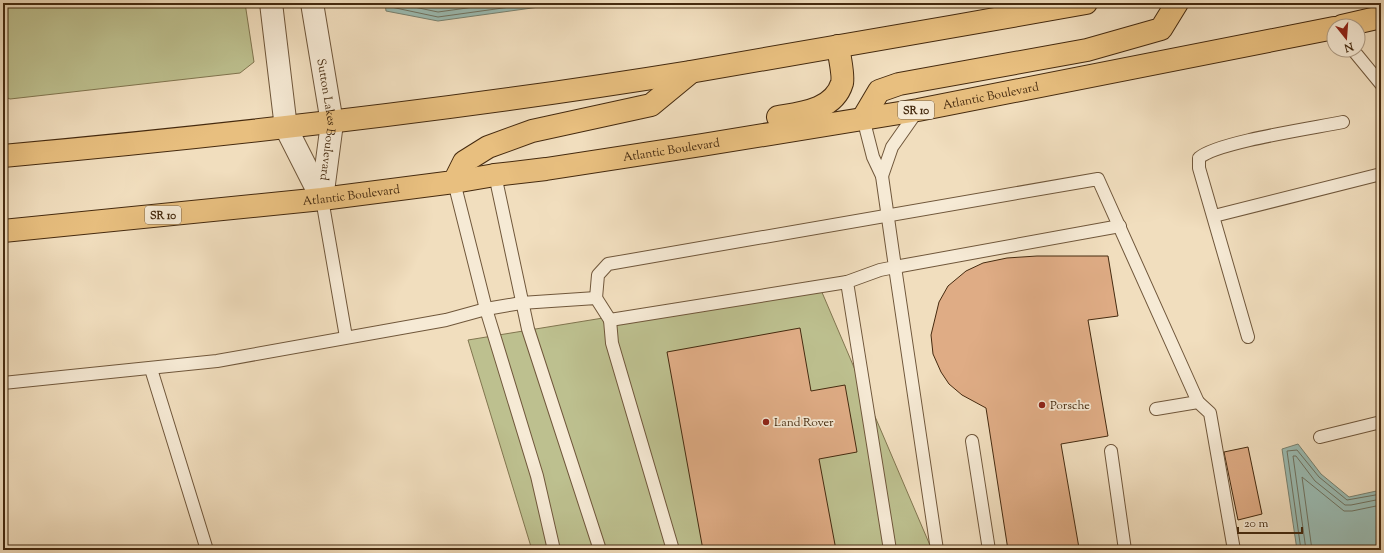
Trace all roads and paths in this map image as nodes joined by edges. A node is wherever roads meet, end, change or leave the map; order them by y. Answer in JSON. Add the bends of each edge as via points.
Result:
{"nodes":[{"id":1,"x":271,"y":3,"type":"edge"},
{"id":2,"x":312,"y":3,"type":"edge"},
{"id":3,"x":1086,"y":3,"type":"edge"},
{"id":4,"x":1177,"y":3,"type":"edge"},
{"id":5,"x":1381,"y":17,"type":"edge"},
{"id":6,"x":1366,"y":20,"type":"edge"},
{"id":7,"x":1326,"y":30,"type":"edge"},
{"id":8,"x":838,"y":46,"type":"junction"},
{"id":9,"x":1360,"y":58,"type":"edge"},
{"id":10,"x":691,"y":72,"type":"junction"},
{"id":11,"x":1381,"y":84,"type":"edge"},
{"id":12,"x":918,"y":110,"type":"junction"},
{"id":13,"x":863,"y":118,"type":"junction"},
{"id":14,"x":1343,"y":122,"type":"dead end"},
{"id":15,"x":332,"y":123,"type":"junction"},
{"id":16,"x":286,"y":128,"type":"junction"},
{"id":17,"x":661,"y":152,"type":"junction"},
{"id":18,"x":3,"y":156,"type":"edge"},
{"id":19,"x":1381,"y":174,"type":"edge"},
{"id":20,"x":495,"y":175,"type":"junction"},
{"id":21,"x":882,"y":176,"type":"junction"},
{"id":22,"x":454,"y":182,"type":"junction"},
{"id":23,"x":322,"y":199,"type":"junction"},
{"id":24,"x":1214,"y":216,"type":"junction"},
{"id":25,"x":888,"y":217,"type":"junction"},
{"id":26,"x":1120,"y":226,"type":"junction"},
{"id":27,"x":3,"y":231,"type":"edge"},
{"id":28,"x":895,"y":267,"type":"junction"},
{"id":29,"x":848,"y":282,"type":"junction"},
{"id":30,"x":596,"y":298,"type":"junction"},
{"id":31,"x":521,"y":303,"type":"junction"},
{"id":32,"x":486,"y":309,"type":"junction"},
{"id":33,"x":610,"y":320,"type":"junction"},
{"id":34,"x":346,"y":338,"type":"junction"},
{"id":35,"x":1248,"y":338,"type":"dead end"},
{"id":36,"x":151,"y":369,"type":"junction"},
{"id":37,"x":3,"y":383,"type":"edge"},
{"id":38,"x":1198,"y":402,"type":"junction"},
{"id":39,"x":1156,"y":409,"type":"dead end"},
{"id":40,"x":1381,"y":422,"type":"edge"},
{"id":41,"x":1320,"y":437,"type":"dead end"},
{"id":42,"x":972,"y":441,"type":"dead end"},
{"id":43,"x":1111,"y":451,"type":"dead end"},
{"id":44,"x":207,"y":550,"type":"edge"},
{"id":45,"x":554,"y":550,"type":"edge"},
{"id":46,"x":600,"y":550,"type":"edge"},
{"id":47,"x":673,"y":550,"type":"edge"},
{"id":48,"x":890,"y":550,"type":"edge"},
{"id":49,"x":938,"y":550,"type":"edge"},
{"id":50,"x":989,"y":550,"type":"edge"},
{"id":51,"x":1125,"y":550,"type":"edge"},
{"id":52,"x":1234,"y":550,"type":"edge"}],
"edges":[{"from":1,"to":16,"type":"street","name":"Sutton Lakes Boulevard"},
{"from":2,"to":15,"type":"street","name":"Sutton Lakes Boulevard"},
{"from":3,"to":8,"type":"main road"},
{"from":4,"to":13,"type":"main road","via":[[1161,29],[1087,50],[899,84],[879,91]]},
{"from":5,"to":6,"type":"main road"},
{"from":7,"to":12,"type":"main road","name":"Atlantic Boulevard","number":"SR 10"},
{"from":8,"to":10,"type":"main road"},
{"from":8,"to":17,"type":"main road","via":[[842,81],[836,96],[816,110],[705,129]]},
{"from":9,"to":11,"type":"lane"},
{"from":10,"to":15,"type":"main road"},
{"from":10,"to":22,"type":"main road","via":[[651,105],[532,130],[488,147],[464,162]]},
{"from":12,"to":13,"type":"main road","name":"Atlantic Boulevard","number":"SR 10"},
{"from":12,"to":21,"type":"lane","via":[[892,147]]},
{"from":13,"to":17,"type":"main road","name":"Atlantic Boulevard","number":"SR 10"},
{"from":13,"to":21,"type":"lane","via":[[873,157]]},
{"from":14,"to":24,"type":"lane","via":[[1205,153],[1199,158],[1199,168]]},
{"from":15,"to":16,"type":"main road"},
{"from":15,"to":23,"type":"street","name":"Sutton Lakes Boulevard"},
{"from":16,"to":18,"type":"main road"},
{"from":16,"to":23,"type":"street","name":"Sutton Lakes Boulevard"},
{"from":17,"to":20,"type":"main road","name":"Atlantic Boulevard","number":"SR 10"},
{"from":19,"to":24,"type":"lane"},
{"from":20,"to":22,"type":"main road","name":"Atlantic Boulevard","number":"SR 10"},
{"from":20,"to":31,"type":"lane"},
{"from":21,"to":25,"type":"lane"},
{"from":22,"to":23,"type":"main road","name":"Atlantic Boulevard","number":"SR 10"},
{"from":22,"to":32,"type":"lane"},
{"from":23,"to":27,"type":"main road","name":"Atlantic Boulevard","number":"SR 10"},
{"from":23,"to":34,"type":"lane"},
{"from":24,"to":35,"type":"lane"},
{"from":25,"to":26,"type":"lane","via":[[1098,179]]},
{"from":25,"to":28,"type":"lane"},
{"from":25,"to":30,"type":"lane","via":[[608,264],[598,275]]},
{"from":26,"to":28,"type":"lane"},
{"from":26,"to":38,"type":"lane"},
{"from":28,"to":29,"type":"lane"},
{"from":28,"to":49,"type":"lane"},
{"from":29,"to":33,"type":"lane"},
{"from":29,"to":48,"type":"lane"},
{"from":30,"to":31,"type":"lane"},
{"from":30,"to":33,"type":"lane"},
{"from":31,"to":32,"type":"lane"},
{"from":31,"to":46,"type":"lane"},
{"from":32,"to":34,"type":"lane","via":[[446,320]]},
{"from":32,"to":45,"type":"lane","via":[[537,476]]},
{"from":33,"to":47,"type":"lane","via":[[612,343]]},
{"from":34,"to":36,"type":"lane","via":[[217,361]]},
{"from":36,"to":37,"type":"lane"},
{"from":36,"to":44,"type":"lane"},
{"from":38,"to":39,"type":"lane"},
{"from":38,"to":52,"type":"lane","via":[[1210,413]]},
{"from":40,"to":41,"type":"lane"},
{"from":42,"to":50,"type":"lane"},
{"from":43,"to":51,"type":"lane"}]}
